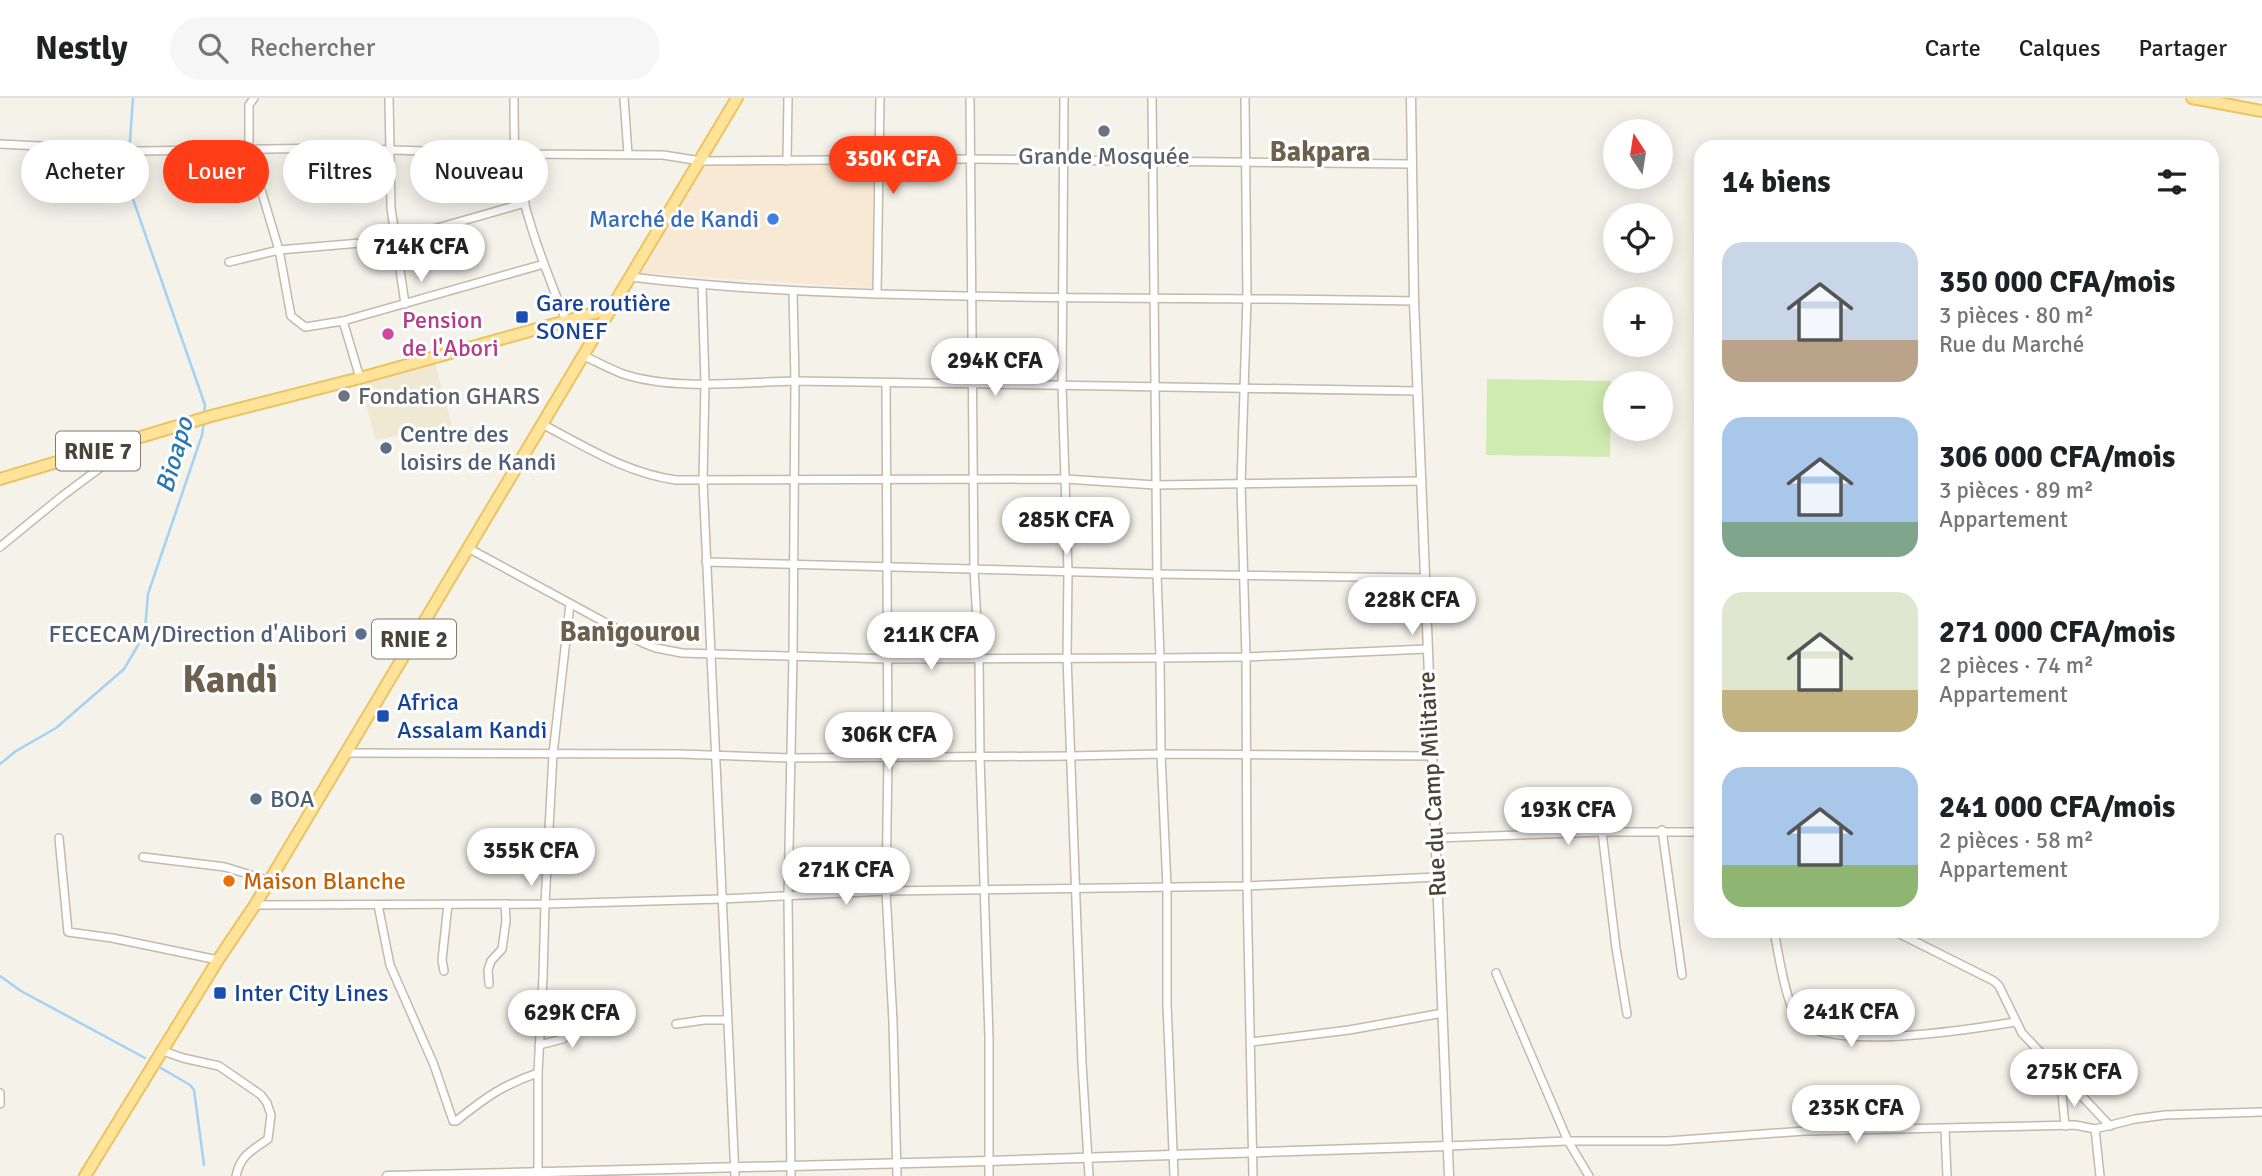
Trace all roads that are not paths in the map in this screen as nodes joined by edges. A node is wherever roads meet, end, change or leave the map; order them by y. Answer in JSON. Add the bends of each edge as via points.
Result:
{"nodes":[{"id":1,"x":254,"y":98,"type":"edge"},
{"id":2,"x":389,"y":98,"type":"edge"},
{"id":3,"x":514,"y":98,"type":"edge"},
{"id":4,"x":624,"y":98,"type":"edge"},
{"id":5,"x":737,"y":98,"type":"edge"},
{"id":6,"x":788,"y":98,"type":"edge"},
{"id":7,"x":880,"y":98,"type":"edge"},
{"id":8,"x":970,"y":98,"type":"edge"},
{"id":9,"x":1064,"y":98,"type":"edge"},
{"id":10,"x":1152,"y":98,"type":"edge"},
{"id":11,"x":1245,"y":98,"type":"edge"},
{"id":12,"x":1411,"y":98,"type":"edge"},
{"id":13,"x":2192,"y":98,"type":"edge"},
{"id":14,"x":2228,"y":98,"type":"edge"},
{"id":15,"x":2262,"y":110,"type":"edge"},
{"id":16,"x":249,"y":140,"type":"edge"},
{"id":17,"x":389,"y":140,"type":"edge"},
{"id":18,"x":515,"y":140,"type":"edge"},
{"id":19,"x":0,"y":144,"type":"edge"},
{"id":20,"x":163,"y":151,"type":"edge"},
{"id":21,"x":548,"y":154,"type":"edge"},
{"id":22,"x":628,"y":154,"type":"junction"},
{"id":23,"x":971,"y":159,"type":"junction"},
{"id":24,"x":701,"y":161,"type":"junction"},
{"id":25,"x":787,"y":161,"type":"junction"},
{"id":26,"x":879,"y":161,"type":"junction"},
{"id":27,"x":1064,"y":161,"type":"junction"},
{"id":28,"x":1153,"y":161,"type":"junction"},
{"id":29,"x":1246,"y":161,"type":"junction"},
{"id":30,"x":1411,"y":164,"type":"junction"},
{"id":31,"x":265,"y":203,"type":"edge"},
{"id":32,"x":393,"y":203,"type":"edge"},
{"id":33,"x":525,"y":203,"type":"joint"},
{"id":34,"x":395,"y":240,"type":"junction"},
{"id":35,"x":279,"y":250,"type":"junction"},
{"id":36,"x":229,"y":262,"type":"dead end"},
{"id":37,"x":544,"y":264,"type":"junction"},
{"id":38,"x":631,"y":277,"type":"junction"},
{"id":39,"x":702,"y":286,"type":"junction"},
{"id":40,"x":793,"y":291,"type":"junction"},
{"id":41,"x":877,"y":294,"type":"junction"},
{"id":42,"x":972,"y":297,"type":"junction"},
{"id":43,"x":1154,"y":298,"type":"junction"},
{"id":44,"x":1247,"y":298,"type":"junction"},
{"id":45,"x":1063,"y":299,"type":"junction"},
{"id":46,"x":1413,"y":301,"type":"junction"},
{"id":47,"x":405,"y":304,"type":"junction"},
{"id":48,"x":612,"y":308,"type":"junction"},
{"id":49,"x":343,"y":321,"type":"junction"},
{"id":50,"x":566,"y":321,"type":"junction"},
{"id":51,"x":584,"y":356,"type":"junction"},
{"id":52,"x":359,"y":378,"type":"junction"},
{"id":53,"x":795,"y":381,"type":"junction"},
{"id":54,"x":705,"y":383,"type":"junction"},
{"id":55,"x":886,"y":383,"type":"junction"},
{"id":56,"x":971,"y":383,"type":"junction"},
{"id":57,"x":1062,"y":386,"type":"junction"},
{"id":58,"x":1153,"y":387,"type":"junction"},
{"id":59,"x":1243,"y":388,"type":"junction"},
{"id":60,"x":1418,"y":391,"type":"junction"},
{"id":61,"x":542,"y":424,"type":"junction"},
{"id":62,"x":139,"y":439,"type":"junction"},
{"id":63,"x":1066,"y":479,"type":"junction"},
{"id":64,"x":0,"y":480,"type":"edge"},
{"id":65,"x":974,"y":480,"type":"junction"},
{"id":66,"x":703,"y":481,"type":"junction"},
{"id":67,"x":794,"y":481,"type":"junction"},
{"id":68,"x":885,"y":481,"type":"junction"},
{"id":69,"x":1422,"y":481,"type":"junction"},
{"id":70,"x":1241,"y":484,"type":"junction"},
{"id":71,"x":1155,"y":485,"type":"junction"},
{"id":72,"x":0,"y":547,"type":"edge"},
{"id":73,"x":468,"y":548,"type":"junction"},
{"id":74,"x":706,"y":562,"type":"junction"},
{"id":75,"x":792,"y":564,"type":"junction"},
{"id":76,"x":886,"y":567,"type":"junction"},
{"id":77,"x":974,"y":569,"type":"junction"},
{"id":78,"x":1068,"y":571,"type":"junction"},
{"id":79,"x":1157,"y":574,"type":"junction"},
{"id":80,"x":1244,"y":574,"type":"junction"},
{"id":81,"x":1424,"y":578,"type":"junction"},
{"id":82,"x":570,"y":604,"type":"junction"},
{"id":83,"x":1426,"y":649,"type":"junction"},
{"id":84,"x":710,"y":654,"type":"junction"},
{"id":85,"x":793,"y":656,"type":"junction"},
{"id":86,"x":979,"y":657,"type":"junction"},
{"id":87,"x":1067,"y":657,"type":"junction"},
{"id":88,"x":1245,"y":657,"type":"junction"},
{"id":89,"x":1160,"y":658,"type":"junction"},
{"id":90,"x":888,"y":659,"type":"junction"},
{"id":91,"x":346,"y":753,"type":"junction"},
{"id":92,"x":553,"y":754,"type":"junction"},
{"id":93,"x":1161,"y":754,"type":"junction"},
{"id":94,"x":1247,"y":754,"type":"junction"},
{"id":95,"x":716,"y":755,"type":"junction"},
{"id":96,"x":1070,"y":756,"type":"junction"},
{"id":97,"x":1432,"y":756,"type":"junction"},
{"id":98,"x":980,"y":757,"type":"junction"},
{"id":99,"x":791,"y":758,"type":"junction"},
{"id":100,"x":888,"y":758,"type":"junction"},
{"id":101,"x":1662,"y":831,"type":"junction"},
{"id":102,"x":1602,"y":832,"type":"junction"},
{"id":103,"x":1694,"y":832,"type":"edge"},
{"id":104,"x":59,"y":838,"type":"dead end"},
{"id":105,"x":1436,"y":838,"type":"junction"},
{"id":106,"x":143,"y":857,"type":"dead end"},
{"id":107,"x":1437,"y":877,"type":"junction"},
{"id":108,"x":270,"y":881,"type":"junction"},
{"id":109,"x":1247,"y":886,"type":"junction"},
{"id":110,"x":1076,"y":887,"type":"junction"},
{"id":111,"x":1167,"y":887,"type":"junction"},
{"id":112,"x":984,"y":890,"type":"junction"},
{"id":113,"x":886,"y":891,"type":"junction"},
{"id":114,"x":788,"y":896,"type":"junction"},
{"id":115,"x":721,"y":900,"type":"junction"},
{"id":116,"x":447,"y":904,"type":"junction"},
{"id":117,"x":505,"y":904,"type":"junction"},
{"id":118,"x":545,"y":904,"type":"junction"},
{"id":119,"x":255,"y":905,"type":"junction"},
{"id":120,"x":377,"y":905,"type":"junction"},
{"id":121,"x":1776,"y":938,"type":"edge"},
{"id":122,"x":1908,"y":938,"type":"edge"},
{"id":123,"x":218,"y":960,"type":"junction"},
{"id":124,"x":444,"y":971,"type":"dead end"},
{"id":125,"x":1496,"y":974,"type":"dead end"},
{"id":126,"x":1682,"y":975,"type":"dead end"},
{"id":127,"x":489,"y":984,"type":"dead end"},
{"id":128,"x":1443,"y":1013,"type":"junction"},
{"id":129,"x":1627,"y":1014,"type":"dead end"},
{"id":130,"x":581,"y":1018,"type":"dead end"},
{"id":131,"x":727,"y":1020,"type":"junction"},
{"id":132,"x":2015,"y":1022,"type":"junction"},
{"id":133,"x":676,"y":1024,"type":"dead end"},
{"id":134,"x":1251,"y":1042,"type":"junction"},
{"id":135,"x":539,"y":1045,"type":"junction"},
{"id":136,"x":163,"y":1051,"type":"junction"},
{"id":137,"x":538,"y":1073,"type":"junction"},
{"id":138,"x":2060,"y":1073,"type":"junction"},
{"id":139,"x":0,"y":1093,"type":"edge"},
{"id":140,"x":0,"y":1104,"type":"edge"},
{"id":141,"x":2262,"y":1112,"type":"edge"},
{"id":142,"x":2065,"y":1126,"type":"junction"},
{"id":143,"x":2109,"y":1126,"type":"junction"},
{"id":144,"x":2095,"y":1129,"type":"junction"},
{"id":145,"x":1945,"y":1130,"type":"junction"},
{"id":146,"x":1569,"y":1141,"type":"junction"},
{"id":147,"x":1447,"y":1146,"type":"junction"},
{"id":148,"x":1252,"y":1153,"type":"junction"},
{"id":149,"x":1174,"y":1155,"type":"junction"},
{"id":150,"x":1088,"y":1157,"type":"junction"},
{"id":151,"x":989,"y":1161,"type":"junction"},
{"id":152,"x":897,"y":1163,"type":"junction"},
{"id":153,"x":791,"y":1165,"type":"junction"},
{"id":154,"x":735,"y":1172,"type":"edge"},
{"id":155,"x":538,"y":1174,"type":"edge"},
{"id":156,"x":85,"y":1176,"type":"edge"},
{"id":157,"x":236,"y":1176,"type":"edge"},
{"id":158,"x":387,"y":1176,"type":"edge"},
{"id":159,"x":791,"y":1176,"type":"edge"},
{"id":160,"x":897,"y":1176,"type":"edge"},
{"id":161,"x":989,"y":1176,"type":"edge"},
{"id":162,"x":1089,"y":1176,"type":"edge"},
{"id":163,"x":1174,"y":1176,"type":"edge"},
{"id":164,"x":1253,"y":1176,"type":"edge"},
{"id":165,"x":1449,"y":1176,"type":"edge"},
{"id":166,"x":1589,"y":1176,"type":"edge"},
{"id":167,"x":1947,"y":1176,"type":"edge"},
{"id":168,"x":2100,"y":1176,"type":"edge"}],
"edges":[{"from":1,"to":16,"type":"street","via":[[249,104]]},
{"from":2,"to":17,"type":"street"},
{"from":3,"to":18,"type":"street"},
{"from":4,"to":22,"type":"street"},
{"from":5,"to":24,"type":"main road","number":"RNIE 2"},
{"from":6,"to":25,"type":"street"},
{"from":7,"to":26,"type":"street"},
{"from":8,"to":23,"type":"street"},
{"from":9,"to":27,"type":"street"},
{"from":10,"to":28,"type":"street"},
{"from":11,"to":29,"type":"street"},
{"from":12,"to":30,"type":"street","name":"Rue du Camp Militaire"},
{"from":13,"to":15,"type":"main road"},
{"from":14,"to":15,"type":"main road"},
{"from":19,"to":20,"type":"street"},
{"from":21,"to":22,"type":"street"},
{"from":22,"to":24,"type":"street"},
{"from":23,"to":26,"type":"street"},
{"from":23,"to":27,"type":"street"},
{"from":23,"to":42,"type":"street"},
{"from":24,"to":25,"type":"street"},
{"from":24,"to":38,"type":"main road","number":"RNIE 2"},
{"from":25,"to":26,"type":"street"},
{"from":26,"to":41,"type":"street"},
{"from":27,"to":28,"type":"street"},
{"from":27,"to":45,"type":"street"},
{"from":28,"to":29,"type":"street"},
{"from":28,"to":43,"type":"street"},
{"from":29,"to":30,"type":"street"},
{"from":29,"to":44,"type":"street"},
{"from":30,"to":46,"type":"street","name":"Rue du Camp Militaire"},
{"from":31,"to":35,"type":"street"},
{"from":32,"to":34,"type":"street"},
{"from":33,"to":34,"type":"street"},
{"from":33,"to":37,"type":"street"},
{"from":34,"to":35,"type":"street"},
{"from":34,"to":47,"type":"street"},
{"from":35,"to":36,"type":"street"},
{"from":35,"to":49,"type":"street","via":[[294,320],[305,327]]},
{"from":37,"to":47,"type":"street"},
{"from":37,"to":50,"type":"street"},
{"from":38,"to":39,"type":"street"},
{"from":38,"to":48,"type":"main road","number":"RNIE 2"},
{"from":39,"to":40,"type":"street"},
{"from":39,"to":54,"type":"street"},
{"from":40,"to":41,"type":"street"},
{"from":40,"to":53,"type":"street"},
{"from":41,"to":42,"type":"street"},
{"from":42,"to":45,"type":"street"},
{"from":42,"to":56,"type":"street"},
{"from":43,"to":44,"type":"street"},
{"from":43,"to":45,"type":"street"},
{"from":43,"to":58,"type":"street"},
{"from":44,"to":46,"type":"street"},
{"from":44,"to":59,"type":"street"},
{"from":45,"to":57,"type":"street"},
{"from":46,"to":60,"type":"street","name":"Rue du Camp Militaire"},
{"from":47,"to":49,"type":"street"},
{"from":48,"to":50,"type":"main road","number":"RNIE 7"},
{"from":48,"to":51,"type":"main road","number":"RNIE 2"},
{"from":49,"to":52,"type":"street"},
{"from":50,"to":52,"type":"main road","number":"RNIE 7"},
{"from":51,"to":54,"type":"street","via":[[643,379]]},
{"from":51,"to":61,"type":"main road","number":"RNIE 2"},
{"from":52,"to":62,"type":"main road","name":"RNIE 7","number":"RNIE 7"},
{"from":53,"to":54,"type":"street"},
{"from":53,"to":55,"type":"street"},
{"from":53,"to":67,"type":"street"},
{"from":54,"to":66,"type":"street"},
{"from":55,"to":56,"type":"street"},
{"from":55,"to":68,"type":"street"},
{"from":56,"to":57,"type":"street"},
{"from":56,"to":65,"type":"street"},
{"from":57,"to":58,"type":"street"},
{"from":57,"to":63,"type":"street"},
{"from":58,"to":59,"type":"street"},
{"from":58,"to":71,"type":"street"},
{"from":59,"to":60,"type":"street"},
{"from":59,"to":70,"type":"street"},
{"from":60,"to":69,"type":"street","name":"Rue du Camp Militaire"},
{"from":61,"to":66,"type":"street","via":[[611,462],[645,474]]},
{"from":61,"to":73,"type":"main road","number":"RNIE 2"},
{"from":62,"to":64,"type":"main road","name":"RNIE 7","number":"RNIE 7"},
{"from":62,"to":72,"type":"street"},
{"from":63,"to":65,"type":"street"},
{"from":63,"to":71,"type":"street"},
{"from":63,"to":78,"type":"street"},
{"from":65,"to":68,"type":"street"},
{"from":65,"to":77,"type":"street"},
{"from":66,"to":67,"type":"street"},
{"from":66,"to":74,"type":"street"},
{"from":67,"to":68,"type":"street"},
{"from":67,"to":75,"type":"street"},
{"from":68,"to":76,"type":"street"},
{"from":69,"to":70,"type":"street"},
{"from":69,"to":81,"type":"street","name":"Rue du Camp Militaire"},
{"from":70,"to":71,"type":"street"},
{"from":70,"to":80,"type":"street"},
{"from":71,"to":79,"type":"street"},
{"from":73,"to":82,"type":"street"},
{"from":73,"to":91,"type":"main road","number":"RNIE 2"},
{"from":74,"to":75,"type":"street"},
{"from":74,"to":84,"type":"street"},
{"from":75,"to":76,"type":"street"},
{"from":75,"to":85,"type":"street"},
{"from":76,"to":77,"type":"street"},
{"from":76,"to":90,"type":"street"},
{"from":77,"to":78,"type":"street"},
{"from":77,"to":86,"type":"street"},
{"from":78,"to":79,"type":"street"},
{"from":78,"to":87,"type":"street"},
{"from":79,"to":80,"type":"street"},
{"from":79,"to":89,"type":"street"},
{"from":80,"to":81,"type":"street"},
{"from":80,"to":88,"type":"street"},
{"from":81,"to":83,"type":"street","name":"Rue du Camp Militaire"},
{"from":82,"to":84,"type":"street","via":[[656,649]]},
{"from":82,"to":92,"type":"street"},
{"from":83,"to":88,"type":"street"},
{"from":83,"to":97,"type":"street","name":"Rue du Camp Militaire"},
{"from":84,"to":85,"type":"street"},
{"from":84,"to":95,"type":"street"},
{"from":85,"to":90,"type":"street"},
{"from":85,"to":99,"type":"street"},
{"from":86,"to":87,"type":"street"},
{"from":86,"to":90,"type":"street"},
{"from":86,"to":98,"type":"street"},
{"from":87,"to":89,"type":"street"},
{"from":87,"to":96,"type":"street"},
{"from":88,"to":89,"type":"street"},
{"from":88,"to":94,"type":"street"},
{"from":89,"to":93,"type":"street"},
{"from":90,"to":100,"type":"street"},
{"from":91,"to":92,"type":"street"},
{"from":91,"to":108,"type":"main road","number":"RNIE 2"},
{"from":92,"to":95,"type":"street"},
{"from":92,"to":118,"type":"street"},
{"from":93,"to":94,"type":"street"},
{"from":93,"to":96,"type":"street"},
{"from":93,"to":111,"type":"street"},
{"from":94,"to":97,"type":"street"},
{"from":94,"to":109,"type":"street"},
{"from":95,"to":99,"type":"street"},
{"from":95,"to":115,"type":"street"},
{"from":96,"to":98,"type":"street"},
{"from":96,"to":110,"type":"street"},
{"from":97,"to":105,"type":"street","name":"Rue du Camp Militaire"},
{"from":98,"to":100,"type":"street"},
{"from":98,"to":112,"type":"street"},
{"from":99,"to":100,"type":"street"},
{"from":99,"to":114,"type":"street"},
{"from":100,"to":113,"type":"street"},
{"from":101,"to":102,"type":"street"},
{"from":101,"to":103,"type":"street"},
{"from":101,"to":126,"type":"street"},
{"from":102,"to":105,"type":"street"},
{"from":102,"to":129,"type":"street"},
{"from":104,"to":123,"type":"street","via":[[68,932]]},
{"from":105,"to":107,"type":"street","name":"Rue du Camp Militaire"},
{"from":106,"to":108,"type":"street","via":[[225,867]]},
{"from":107,"to":109,"type":"street"},
{"from":107,"to":128,"type":"street","name":"Rue du Camp Militaire"},
{"from":108,"to":119,"type":"main road","number":"RNIE 2"},
{"from":109,"to":111,"type":"street"},
{"from":109,"to":134,"type":"street"},
{"from":110,"to":111,"type":"street"},
{"from":110,"to":112,"type":"street"},
{"from":110,"to":150,"type":"street"},
{"from":111,"to":149,"type":"street"},
{"from":112,"to":113,"type":"street"},
{"from":112,"to":151,"type":"street"},
{"from":113,"to":114,"type":"street"},
{"from":113,"to":152,"type":"street"},
{"from":114,"to":115,"type":"street"},
{"from":114,"to":153,"type":"street"},
{"from":115,"to":118,"type":"street"},
{"from":115,"to":131,"type":"street"},
{"from":116,"to":117,"type":"street"},
{"from":116,"to":120,"type":"street"},
{"from":116,"to":124,"type":"street"},
{"from":117,"to":118,"type":"street"},
{"from":117,"to":127,"type":"street","via":[[502,949],[491,961]]},
{"from":118,"to":135,"type":"street"},
{"from":119,"to":120,"type":"street"},
{"from":119,"to":123,"type":"main road","number":"RNIE 2"},
{"from":120,"to":137,"type":"street","via":[[390,965],[453,1121],[493,1092]]},
{"from":121,"to":132,"type":"street","via":[[1793,1010],[1814,1030],[1941,1034]]},
{"from":122,"to":132,"type":"street","via":[[1994,981]]},
{"from":123,"to":136,"type":"main road","number":"RNIE 2"},
{"from":125,"to":146,"type":"street"},
{"from":128,"to":134,"type":"street"},
{"from":128,"to":147,"type":"street","name":"Rue du Camp Militaire"},
{"from":130,"to":135,"type":"street","via":[[563,1039]]},
{"from":131,"to":133,"type":"street"},
{"from":131,"to":154,"type":"street"},
{"from":132,"to":138,"type":"street"},
{"from":134,"to":148,"type":"street"},
{"from":135,"to":137,"type":"street"},
{"from":136,"to":156,"type":"main road","number":"RNIE 2"},
{"from":136,"to":157,"type":"street","via":[[225,1068],[267,1103],[272,1122],[268,1139],[247,1153]]},
{"from":137,"to":155,"type":"street"},
{"from":138,"to":142,"type":"street"},
{"from":138,"to":143,"type":"street"},
{"from":139,"to":140,"type":"street"},
{"from":141,"to":143,"type":"street","via":[[2165,1115]]},
{"from":142,"to":144,"type":"street"},
{"from":142,"to":145,"type":"street"},
{"from":143,"to":144,"type":"street"},
{"from":144,"to":168,"type":"street"},
{"from":145,"to":146,"type":"street"},
{"from":145,"to":167,"type":"street"},
{"from":146,"to":147,"type":"street"},
{"from":146,"to":166,"type":"street"},
{"from":147,"to":148,"type":"street"},
{"from":147,"to":165,"type":"street","name":"Rue du Camp Militaire"},
{"from":148,"to":149,"type":"street"},
{"from":148,"to":164,"type":"street"},
{"from":149,"to":150,"type":"street"},
{"from":149,"to":163,"type":"street"},
{"from":150,"to":151,"type":"street"},
{"from":150,"to":162,"type":"street"},
{"from":151,"to":152,"type":"street"},
{"from":151,"to":161,"type":"street"},
{"from":152,"to":153,"type":"street"},
{"from":152,"to":160,"type":"street"},
{"from":153,"to":154,"type":"street"},
{"from":153,"to":159,"type":"street"},
{"from":154,"to":155,"type":"street"},
{"from":155,"to":158,"type":"street"}]}
